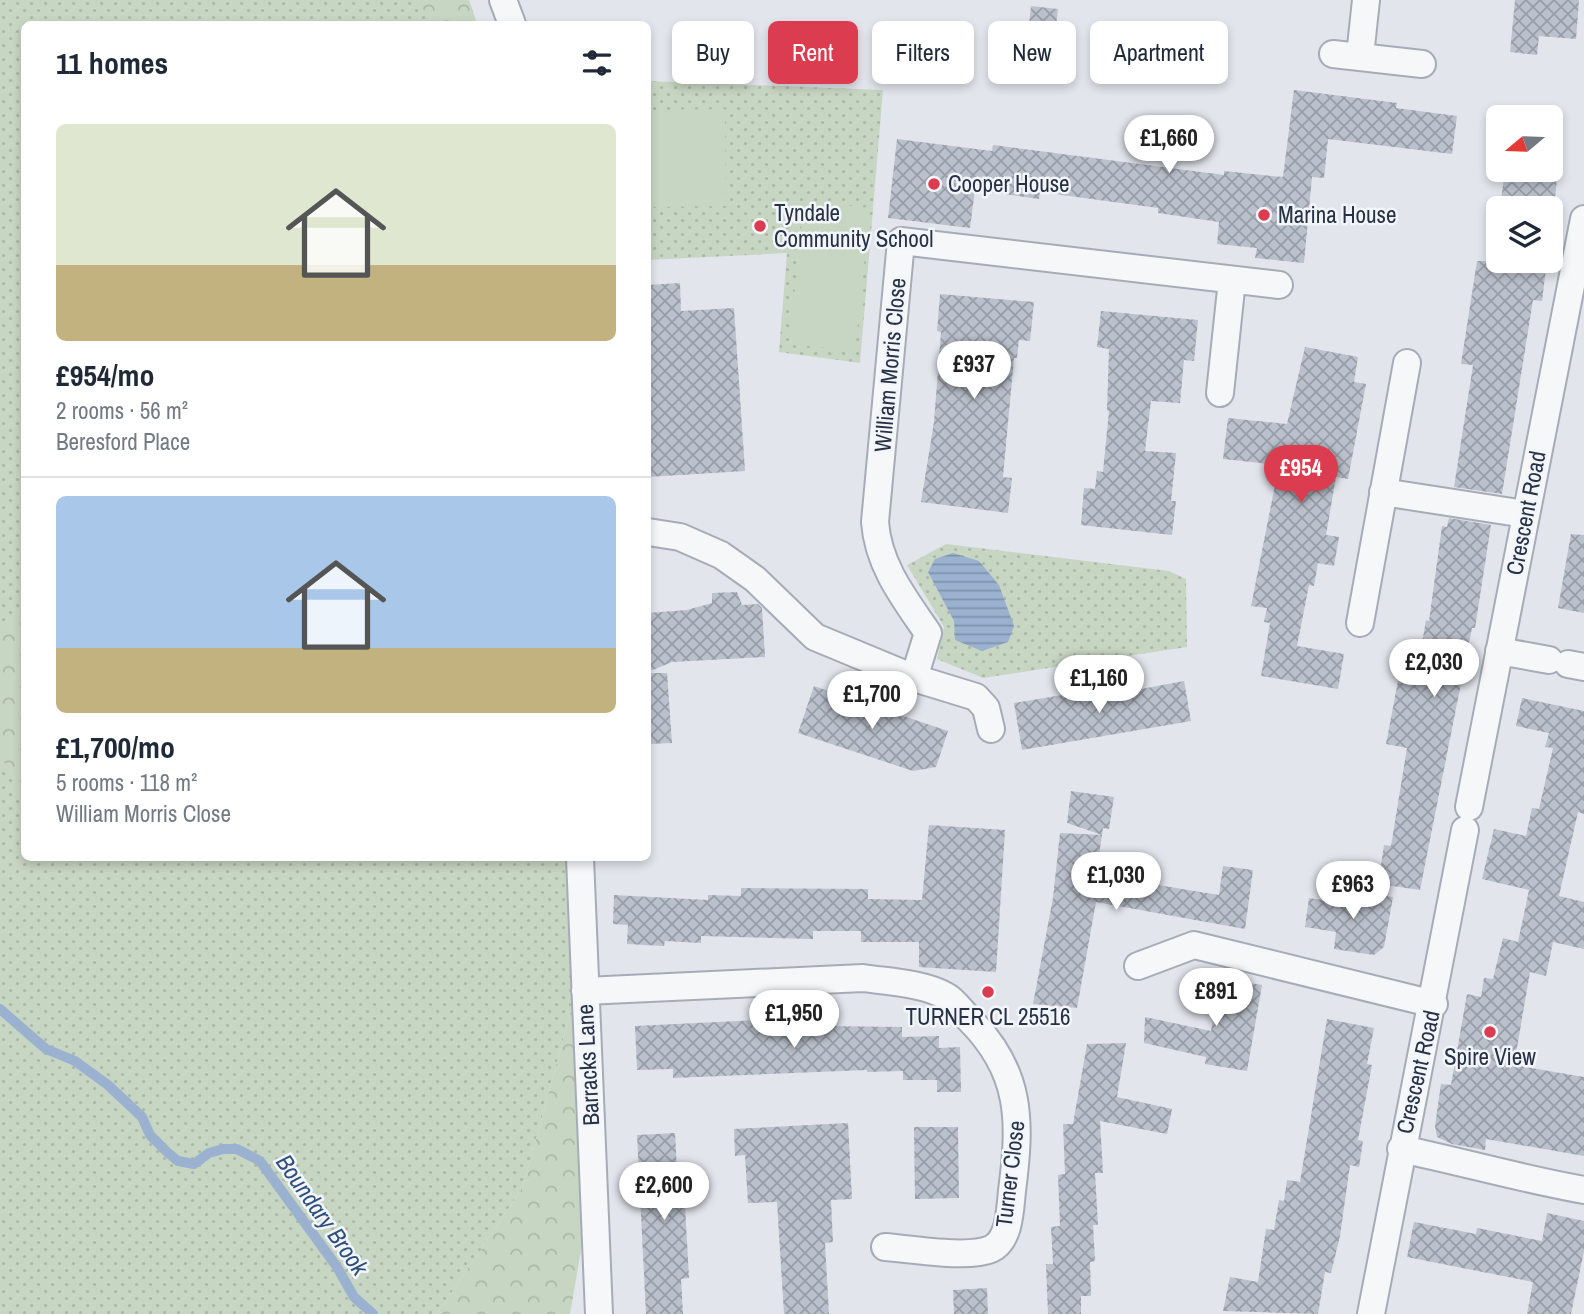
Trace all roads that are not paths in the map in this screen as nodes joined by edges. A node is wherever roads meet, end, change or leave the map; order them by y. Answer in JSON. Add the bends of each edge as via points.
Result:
{"nodes":[{"id":1,"x":503,"y":0,"type":"edge"},
{"id":2,"x":1366,"y":0,"type":"edge"},
{"id":3,"x":511,"y":21,"type":"edge"},
{"id":4,"x":1333,"y":54,"type":"dead end"},
{"id":5,"x":1360,"y":56,"type":"junction"},
{"id":6,"x":1422,"y":64,"type":"dead end"},
{"id":7,"x":1584,"y":219,"type":"edge"},
{"id":8,"x":1231,"y":280,"type":"junction"},
{"id":9,"x":1279,"y":285,"type":"dead end"},
{"id":10,"x":1406,"y":363,"type":"dead end"},
{"id":11,"x":1220,"y":393,"type":"dead end"},
{"id":12,"x":1383,"y":492,"type":"junction"},
{"id":13,"x":1525,"y":514,"type":"junction"},
{"id":14,"x":651,"y":532,"type":"edge"},
{"id":15,"x":1360,"y":623,"type":"dead end"},
{"id":16,"x":1499,"y":651,"type":"junction"},
{"id":17,"x":1567,"y":663,"type":"edge"},
{"id":18,"x":914,"y":678,"type":"junction"},
{"id":19,"x":991,"y":729,"type":"dead end"},
{"id":20,"x":580,"y":861,"type":"edge"},
{"id":21,"x":1138,"y":966,"type":"dead end"},
{"id":22,"x":585,"y":991,"type":"junction"},
{"id":23,"x":1434,"y":1004,"type":"junction"},
{"id":24,"x":1401,"y":1149,"type":"junction"},
{"id":25,"x":1584,"y":1190,"type":"edge"},
{"id":26,"x":885,"y":1247,"type":"dead end"},
{"id":27,"x":599,"y":1314,"type":"edge"},
{"id":28,"x":1371,"y":1314,"type":"edge"}],
"edges":[{"from":1,"to":3,"type":"street"},
{"from":2,"to":5,"type":"street"},
{"from":4,"to":5,"type":"street"},
{"from":5,"to":6,"type":"street"},
{"from":7,"to":13,"type":"street","name":"Crescent Road"},
{"from":8,"to":9,"type":"street","name":"William Morris Close"},
{"from":8,"to":11,"type":"street"},
{"from":8,"to":18,"type":"street","name":"William Morris Close","via":[[901,241],[875,522],[877,547],[886,568],[928,633]]},
{"from":10,"to":12,"type":"street"},
{"from":12,"to":13,"type":"street"},
{"from":12,"to":15,"type":"street"},
{"from":13,"to":16,"type":"street","name":"Crescent Road"},
{"from":14,"to":18,"type":"street","via":[[680,537],[721,555],[755,579],[814,637]]},
{"from":16,"to":17,"type":"street"},
{"from":16,"to":23,"type":"street","name":"Crescent Road"},
{"from":18,"to":19,"type":"street","via":[[976,697],[986,708]]},
{"from":20,"to":22,"type":"street","name":"Barracks Lane"},
{"from":21,"to":23,"type":"street","via":[[1194,944]]},
{"from":22,"to":26,"type":"street","name":"Turner Close","via":[[863,978],[904,983],[947,997],[986,1036],[1007,1068],[1018,1112],[1009,1217],[1003,1237],[993,1248],[977,1253]]},
{"from":22,"to":27,"type":"street","name":"Barracks Lane"},
{"from":23,"to":24,"type":"street","name":"Crescent Road"},
{"from":24,"to":25,"type":"street"},
{"from":24,"to":28,"type":"street","name":"Crescent Road"}]}
